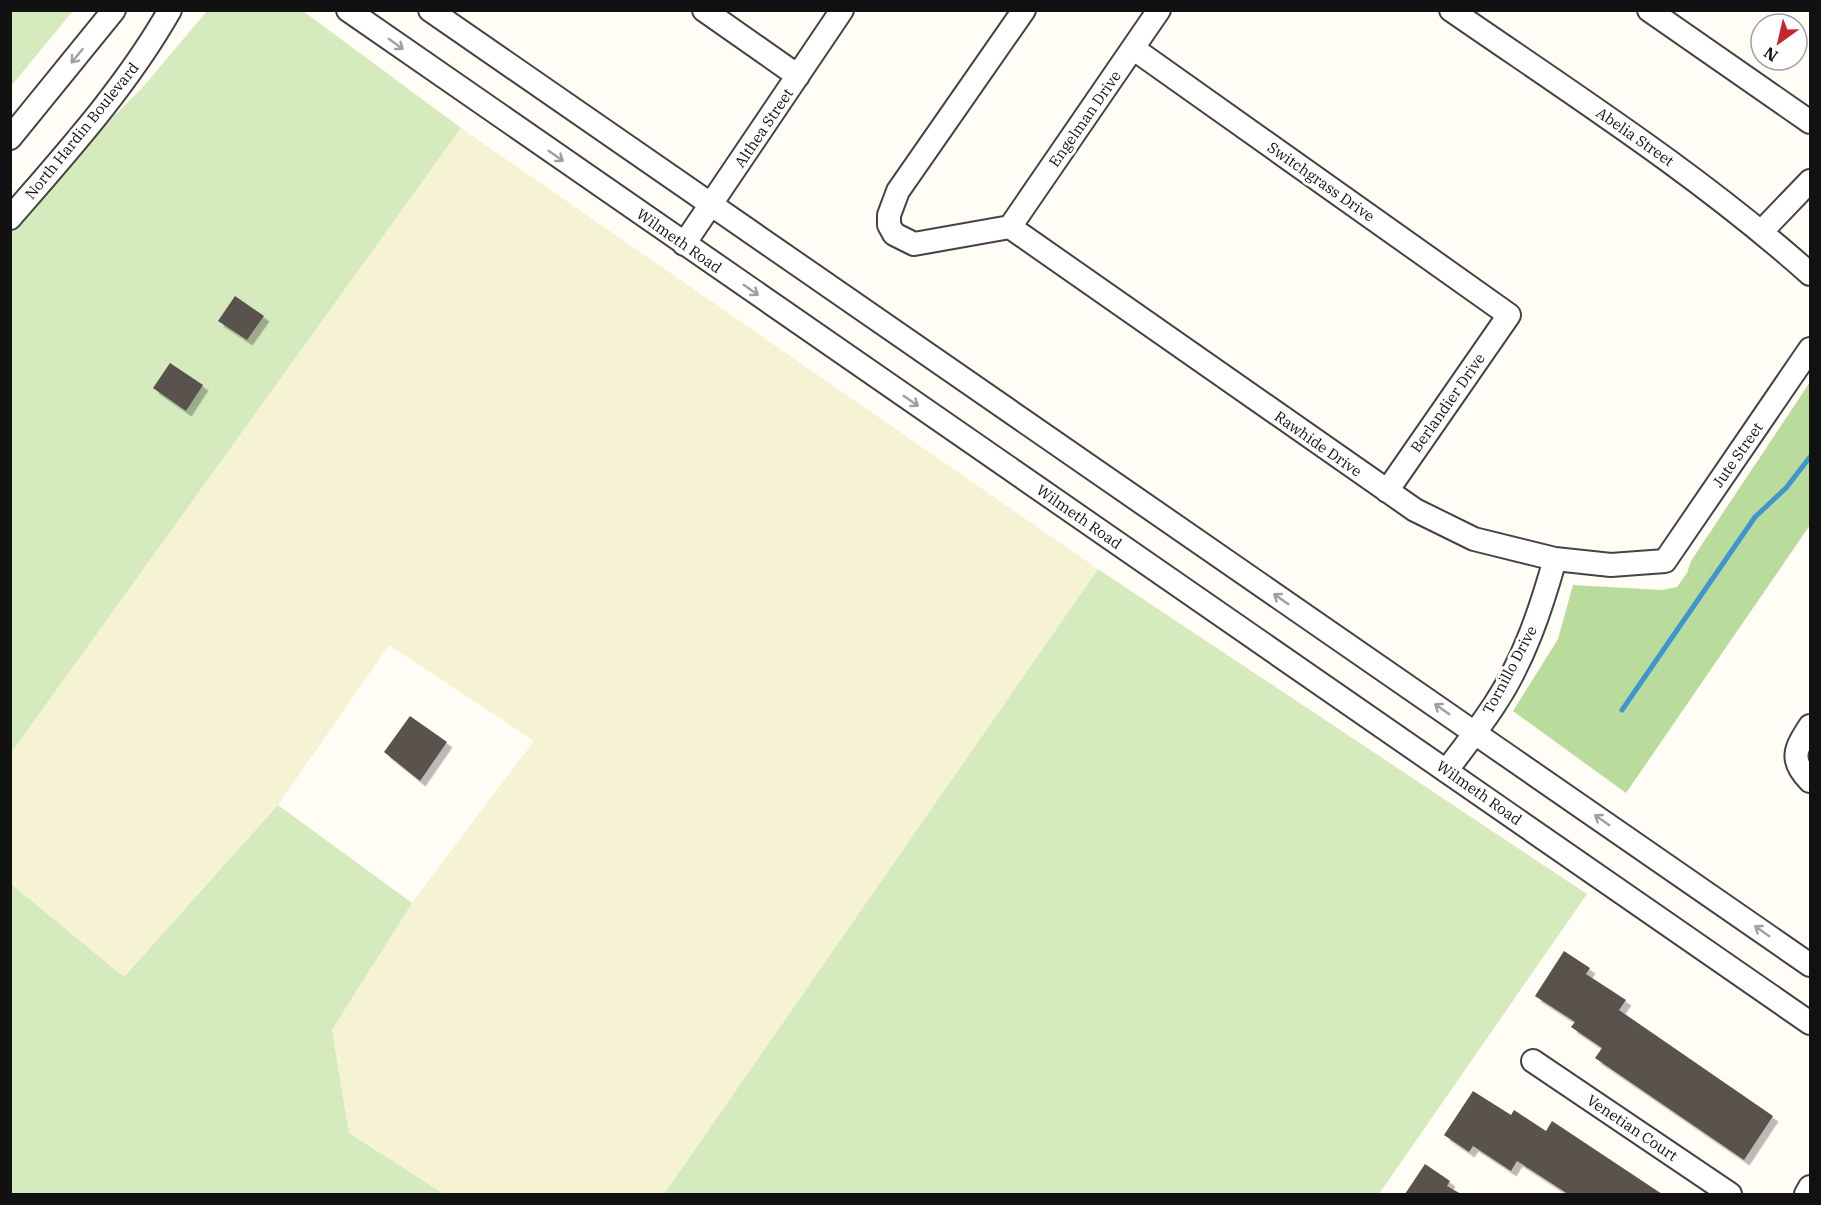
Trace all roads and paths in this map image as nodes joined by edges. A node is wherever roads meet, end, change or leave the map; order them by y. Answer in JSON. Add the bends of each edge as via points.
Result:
{"nodes":[{"id":1,"x":114,"y":10,"type":"edge"},
{"id":2,"x":170,"y":10,"type":"edge"},
{"id":3,"x":348,"y":10,"type":"edge"},
{"id":4,"x":430,"y":10,"type":"edge"},
{"id":5,"x":842,"y":10,"type":"edge"},
{"id":6,"x":1024,"y":10,"type":"edge"},
{"id":7,"x":1159,"y":10,"type":"edge"},
{"id":8,"x":1451,"y":10,"type":"edge"},
{"id":9,"x":1649,"y":10,"type":"edge"},
{"id":10,"x":706,"y":11,"type":"edge"},
{"id":11,"x":1134,"y":49,"type":"junction"},
{"id":12,"x":798,"y":76,"type":"junction"},
{"id":13,"x":1810,"y":122,"type":"edge"},
{"id":14,"x":10,"y":138,"type":"edge"},
{"id":15,"x":1810,"y":181,"type":"edge"},
{"id":16,"x":711,"y":204,"type":"junction"},
{"id":17,"x":10,"y":218,"type":"edge"},
{"id":18,"x":1010,"y":227,"type":"junction"},
{"id":19,"x":1762,"y":231,"type":"junction"},
{"id":20,"x":684,"y":244,"type":"junction"},
{"id":21,"x":1810,"y":274,"type":"edge"},
{"id":22,"x":1509,"y":315,"type":"joint"},
{"id":23,"x":1810,"y":350,"type":"edge"},
{"id":24,"x":1387,"y":491,"type":"junction"},
{"id":25,"x":1555,"y":559,"type":"junction"},
{"id":26,"x":1665,"y":561,"type":"joint"},
{"id":27,"x":1810,"y":726,"type":"edge"},
{"id":28,"x":1474,"y":732,"type":"junction"},
{"id":29,"x":1446,"y":771,"type":"junction"},
{"id":30,"x":1810,"y":781,"type":"edge"},
{"id":31,"x":1810,"y":964,"type":"edge"},
{"id":32,"x":1810,"y":1023,"type":"edge"},
{"id":33,"x":1533,"y":1061,"type":"dead end"},
{"id":34,"x":1810,"y":1187,"type":"edge"},
{"id":35,"x":1730,"y":1194,"type":"edge"},
{"id":36,"x":1806,"y":1194,"type":"edge"}],
"edges":[{"from":1,"to":14,"type":"street","one_way":true},
{"from":2,"to":17,"type":"street","name":"North Hardin Boulevard","via":[[147,51],[108,104]]},
{"from":3,"to":20,"type":"street","name":"Wilmeth Road","one_way":true},
{"from":4,"to":16,"type":"street"},
{"from":5,"to":12,"type":"street","name":"Althea Street"},
{"from":6,"to":18,"type":"street","via":[[898,191],[889,214],[894,234],[914,244]]},
{"from":7,"to":11,"type":"street","name":"Engelman Drive"},
{"from":8,"to":19,"type":"street","name":"Abelia Street","via":[[1697,180]]},
{"from":9,"to":13,"type":"street"},
{"from":10,"to":12,"type":"street"},
{"from":11,"to":18,"type":"street","name":"Engelman Drive"},
{"from":11,"to":22,"type":"street","name":"Switchgrass Drive"},
{"from":12,"to":16,"type":"street","name":"Althea Street"},
{"from":15,"to":19,"type":"street"},
{"from":16,"to":20,"type":"street","name":"Althea Street"},
{"from":28,"to":16,"type":"street","one_way":true},
{"from":18,"to":24,"type":"street","name":"Rawhide Drive"},
{"from":19,"to":21,"type":"street","name":"Abelia Street"},
{"from":20,"to":29,"type":"street","name":"Wilmeth Road","one_way":true},
{"from":22,"to":24,"type":"street","name":"Berlandier Drive"},
{"from":23,"to":26,"type":"street","name":"Jute Street"},
{"from":24,"to":25,"type":"street","name":"Rawhide Drive","via":[[1415,510],[1474,539]]},
{"from":25,"to":26,"type":"street","name":"Rawhide Drive","via":[[1611,565]]},
{"from":25,"to":28,"type":"street","name":"Tornillo Drive","via":[[1539,615],[1521,657],[1496,703]]},
{"from":27,"to":30,"type":"street","via":[[1797,747],[1795,760]]},
{"from":28,"to":29,"type":"street","name":"Tornillo Drive"},
{"from":31,"to":28,"type":"street","one_way":true},
{"from":29,"to":32,"type":"street","name":"Wilmeth Road"},
{"from":33,"to":35,"type":"street","name":"Venetian Court"},
{"from":34,"to":36,"type":"street"}]}
